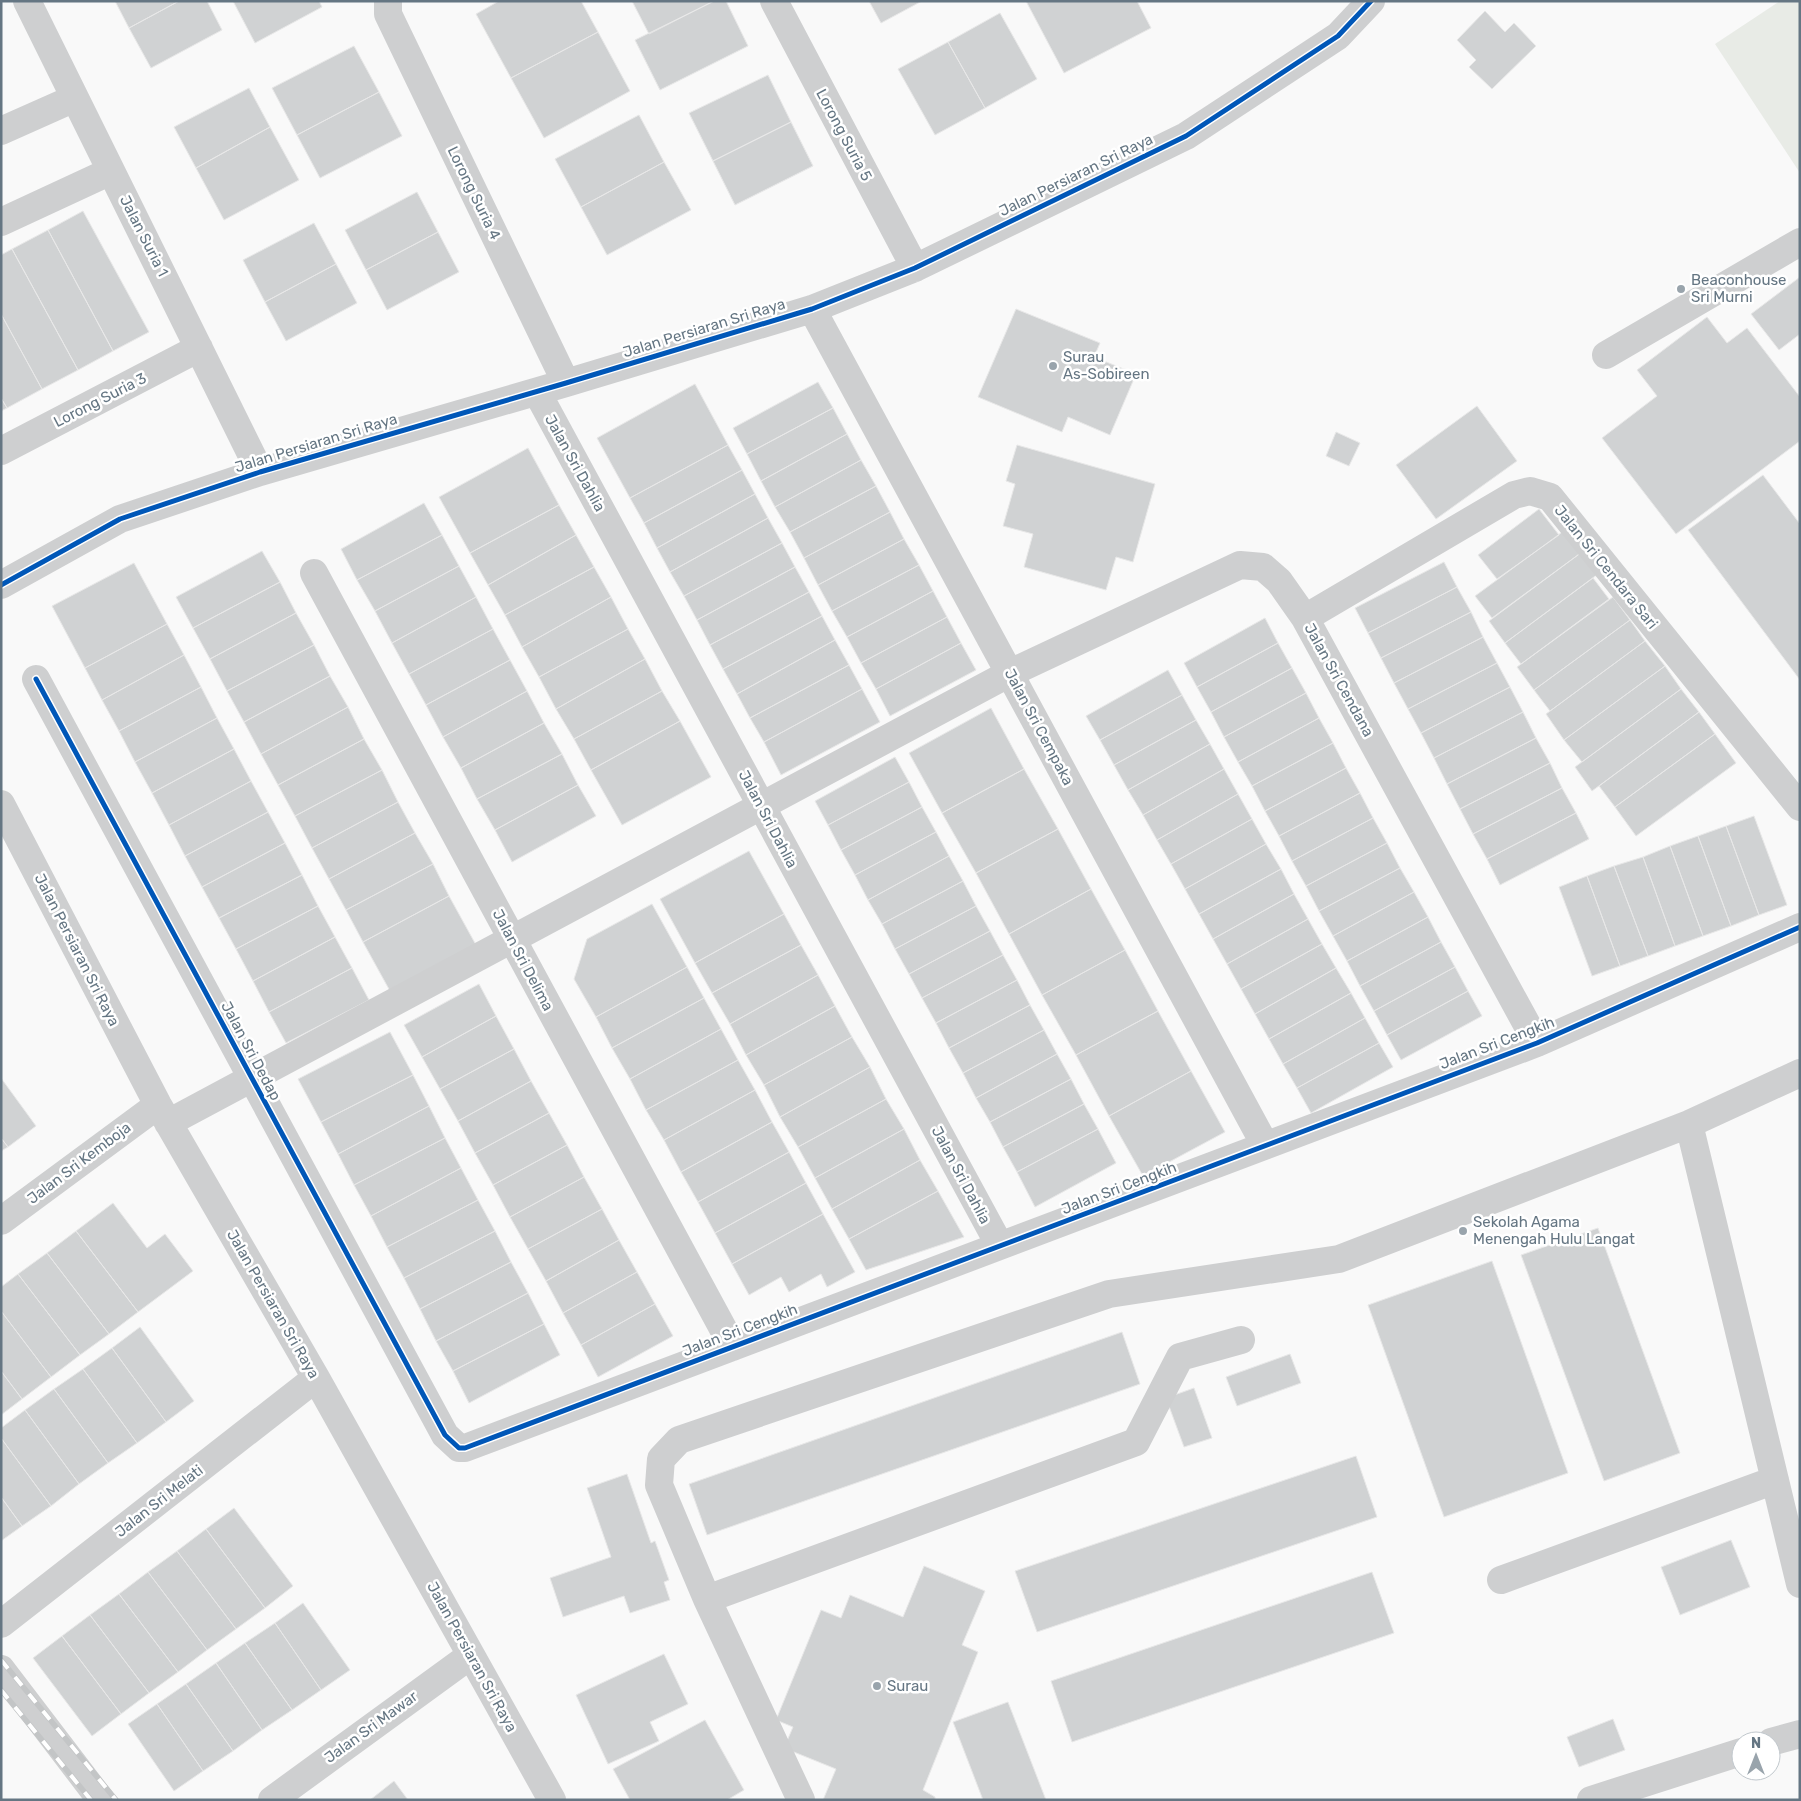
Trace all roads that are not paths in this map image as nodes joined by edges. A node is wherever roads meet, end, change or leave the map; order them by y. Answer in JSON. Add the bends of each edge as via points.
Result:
{"nodes":[{"id":1,"x":27,"y":1,"type":"edge"},
{"id":2,"x":388,"y":1,"type":"edge"},
{"id":3,"x":774,"y":1,"type":"edge"},
{"id":4,"x":1370,"y":1,"type":"edge"},
{"id":5,"x":75,"y":98,"type":"junction"},
{"id":6,"x":1,"y":131,"type":"edge"},
{"id":7,"x":111,"y":171,"type":"junction"},
{"id":8,"x":1,"y":222,"type":"edge"},
{"id":9,"x":1800,"y":242,"type":"edge"},
{"id":10,"x":915,"y":268,"type":"junction"},
{"id":11,"x":812,"y":309,"type":"junction"},
{"id":12,"x":200,"y":348,"type":"junction"},
{"id":13,"x":1606,"y":355,"type":"dead end"},
{"id":14,"x":566,"y":383,"type":"junction"},
{"id":15,"x":536,"y":392,"type":"junction"},
{"id":16,"x":1,"y":451,"type":"edge"},
{"id":17,"x":260,"y":472,"type":"junction"},
{"id":18,"x":314,"y":573,"type":"dead end"},
{"id":19,"x":1,"y":585,"type":"edge"},
{"id":20,"x":1305,"y":618,"type":"junction"},
{"id":21,"x":1010,"y":673,"type":"junction"},
{"id":22,"x":36,"y":679,"type":"dead end"},
{"id":23,"x":1,"y":804,"type":"edge"},
{"id":24,"x":761,"y":806,"type":"junction"},
{"id":25,"x":1800,"y":807,"type":"edge"},
{"id":26,"x":1800,"y":927,"type":"edge"},
{"id":27,"x":512,"y":939,"type":"junction"},
{"id":28,"x":1537,"y":1042,"type":"junction"},
{"id":29,"x":1800,"y":1073,"type":"edge"},
{"id":30,"x":252,"y":1078,"type":"junction"},
{"id":31,"x":163,"y":1114,"type":"junction"},
{"id":32,"x":1689,"y":1124,"type":"junction"},
{"id":33,"x":1265,"y":1145,"type":"junction"},
{"id":34,"x":1,"y":1221,"type":"edge"},
{"id":35,"x":1000,"y":1246,"type":"junction"},
{"id":36,"x":1241,"y":1340,"type":"dead end"},
{"id":37,"x":733,"y":1346,"type":"junction"},
{"id":38,"x":316,"y":1378,"type":"junction"},
{"id":39,"x":445,"y":1435,"type":"joint"},
{"id":40,"x":1775,"y":1480,"type":"junction"},
{"id":41,"x":1501,"y":1580,"type":"dead end"},
{"id":42,"x":1800,"y":1584,"type":"edge"},
{"id":43,"x":707,"y":1599,"type":"junction"},
{"id":44,"x":1,"y":1624,"type":"edge"},
{"id":45,"x":471,"y":1655,"type":"junction"},
{"id":46,"x":1,"y":1669,"type":"edge"},
{"id":47,"x":1800,"y":1734,"type":"edge"},
{"id":48,"x":1781,"y":1739,"type":"edge"},
{"id":49,"x":1731,"y":1756,"type":"edge"},
{"id":50,"x":1640,"y":1792,"type":"edge"},
{"id":51,"x":101,"y":1800,"type":"edge"},
{"id":52,"x":272,"y":1800,"type":"edge"},
{"id":53,"x":552,"y":1800,"type":"edge"},
{"id":54,"x":801,"y":1800,"type":"edge"},
{"id":55,"x":1591,"y":1800,"type":"edge"}],
"edges":[{"from":1,"to":5,"type":"street","name":"Jalan Suria 1"},
{"from":2,"to":14,"type":"street","name":"Lorong Suria 4","via":[[388,14]]},
{"from":3,"to":10,"type":"street","name":"Lorong Suria 5"},
{"from":4,"to":10,"type":"street","name":"Jalan Persiaran Sri Raya","via":[[1338,36],[1186,136]]},
{"from":5,"to":6,"type":"street"},
{"from":5,"to":7,"type":"street","name":"Jalan Suria 1"},
{"from":7,"to":8,"type":"street"},
{"from":7,"to":12,"type":"street","name":"Jalan Suria 1"},
{"from":9,"to":13,"type":"street"},
{"from":10,"to":11,"type":"street","name":"Jalan Persiaran Sri Raya"},
{"from":11,"to":14,"type":"street","name":"Jalan Persiaran Sri Raya"},
{"from":11,"to":21,"type":"street","name":"Jalan Sri Cempaka"},
{"from":12,"to":16,"type":"street","name":"Lorong Suria 3"},
{"from":12,"to":17,"type":"street","name":"Jalan Suria 1"},
{"from":14,"to":15,"type":"street","name":"Jalan Persiaran Sri Raya"},
{"from":15,"to":17,"type":"street","name":"Jalan Persiaran Sri Raya"},
{"from":15,"to":24,"type":"street","name":"Jalan Sri Dahlia"},
{"from":17,"to":19,"type":"street","name":"Jalan Persiaran Sri Raya","via":[[120,519]]},
{"from":18,"to":27,"type":"street","name":"Jalan Sri Delima"},
{"from":20,"to":21,"type":"street","name":"Jalan Sri Cendana","via":[[1279,581],[1263,567],[1240,566]]},
{"from":20,"to":25,"type":"street","name":"Jalan Sri Cendara Sari","via":[[1514,495],[1530,491],[1550,497]]},
{"from":20,"to":28,"type":"street","name":"Jalan Sri Cendana"},
{"from":21,"to":24,"type":"street","name":"Jalan Sri Cendana"},
{"from":21,"to":33,"type":"street","name":"Jalan Sri Cempaka"},
{"from":22,"to":30,"type":"street","name":"Jalan Sri Dedap"},
{"from":23,"to":31,"type":"street","name":"Jalan Persiaran Sri Raya"},
{"from":24,"to":27,"type":"street","name":"Jalan Sri Cendana"},
{"from":24,"to":35,"type":"street","name":"Jalan Sri Dahlia"},
{"from":26,"to":28,"type":"street","name":"Jalan Sri Cengkih"},
{"from":27,"to":30,"type":"street","name":"Jalan Sri Kemboja"},
{"from":27,"to":37,"type":"street","name":"Jalan Sri Delima"},
{"from":28,"to":33,"type":"street","name":"Jalan Sri Cengkih"},
{"from":29,"to":32,"type":"street"},
{"from":30,"to":31,"type":"street","name":"Jalan Sri Kemboja"},
{"from":30,"to":39,"type":"street","name":"Jalan Sri Dedap"},
{"from":31,"to":34,"type":"street","name":"Jalan Sri Kemboja"},
{"from":31,"to":38,"type":"street","name":"Jalan Persiaran Sri Raya"},
{"from":32,"to":40,"type":"street"},
{"from":32,"to":43,"type":"street","via":[[1339,1259],[1109,1294],[679,1440],[661,1459],[658,1485]]},
{"from":33,"to":35,"type":"street","name":"Jalan Sri Cengkih"},
{"from":35,"to":37,"type":"street","name":"Jalan Sri Cengkih"},
{"from":36,"to":43,"type":"street","via":[[1180,1357],[1136,1442]]},
{"from":37,"to":39,"type":"street","name":"Jalan Sri Cengkih","via":[[465,1448],[459,1448]]},
{"from":38,"to":44,"type":"street","name":"Jalan Sri Melati"},
{"from":38,"to":45,"type":"street","name":"Jalan Persiaran Sri Raya"},
{"from":40,"to":41,"type":"street"},
{"from":40,"to":42,"type":"street"},
{"from":43,"to":54,"type":"street"},
{"from":45,"to":52,"type":"street","name":"Jalan Sri Mawar"},
{"from":45,"to":53,"type":"street","name":"Jalan Persiaran Sri Raya"},
{"from":46,"to":51,"type":"street"},
{"from":47,"to":48,"type":"street"},
{"from":49,"to":50,"type":"street"},
{"from":50,"to":55,"type":"street"}]}
